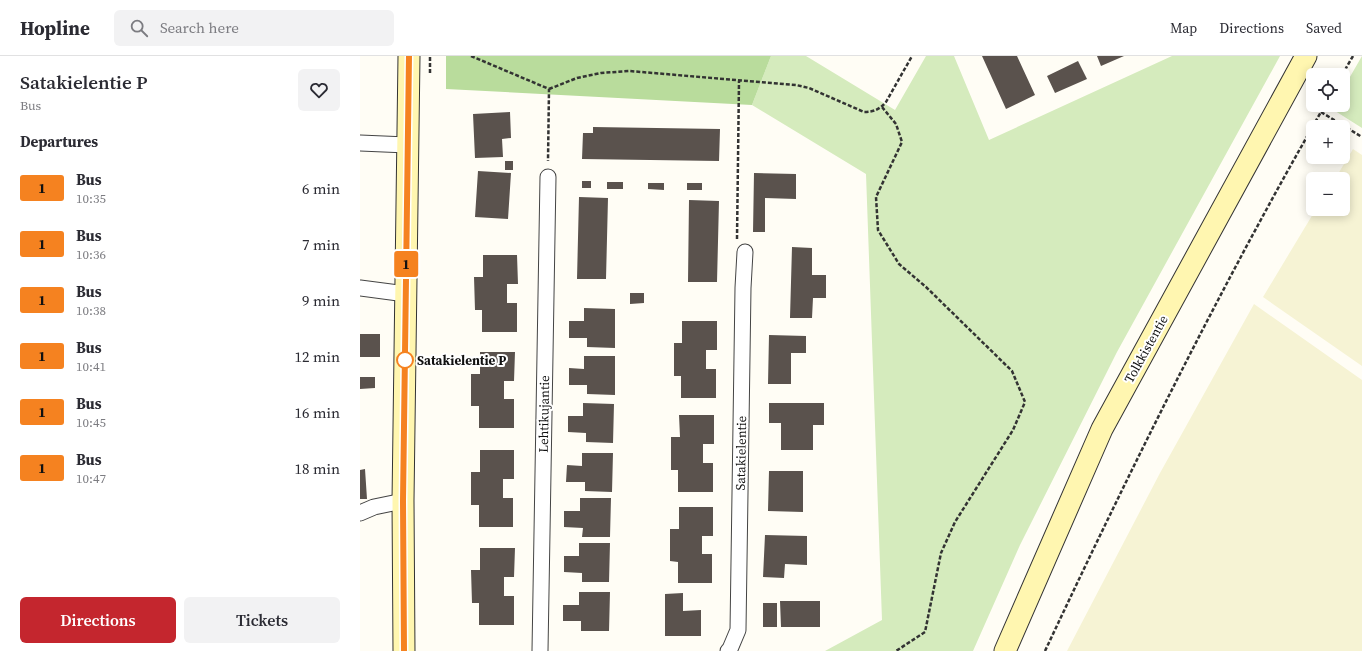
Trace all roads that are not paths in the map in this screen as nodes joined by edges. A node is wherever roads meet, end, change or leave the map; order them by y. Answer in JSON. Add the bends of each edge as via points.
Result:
{"nodes":[{"id":1,"x":409,"y":56,"type":"edge"},
{"id":2,"x":1306,"y":56,"type":"edge"},
{"id":3,"x":360,"y":143,"type":"edge"},
{"id":4,"x":407,"y":145,"type":"junction"},
{"id":5,"x":548,"y":178,"type":"road end"},
{"id":6,"x":745,"y":252,"type":"road end"},
{"id":7,"x":360,"y":288,"type":"edge"},
{"id":8,"x":406,"y":294,"type":"junction"},
{"id":9,"x":403,"y":501,"type":"junction"},
{"id":10,"x":360,"y":512,"type":"edge"},
{"id":11,"x":404,"y":651,"type":"edge"},
{"id":12,"x":540,"y":651,"type":"edge"},
{"id":13,"x":728,"y":651,"type":"edge"},
{"id":14,"x":1005,"y":651,"type":"edge"}],
"edges":[{"from":1,"to":4,"type":"street"},
{"from":2,"to":14,"type":"street","name":"Tolkkistentie","via":[[1102,429]]},
{"from":3,"to":4,"type":"street"},
{"from":4,"to":8,"type":"street"},
{"from":5,"to":12,"type":"street","name":"Lehtikujantie"},
{"from":6,"to":13,"type":"street","name":"Satakielentie","via":[[738,630]]},
{"from":7,"to":8,"type":"street"},
{"from":8,"to":9,"type":"street"},
{"from":9,"to":10,"type":"street"},
{"from":9,"to":11,"type":"street"}]}
